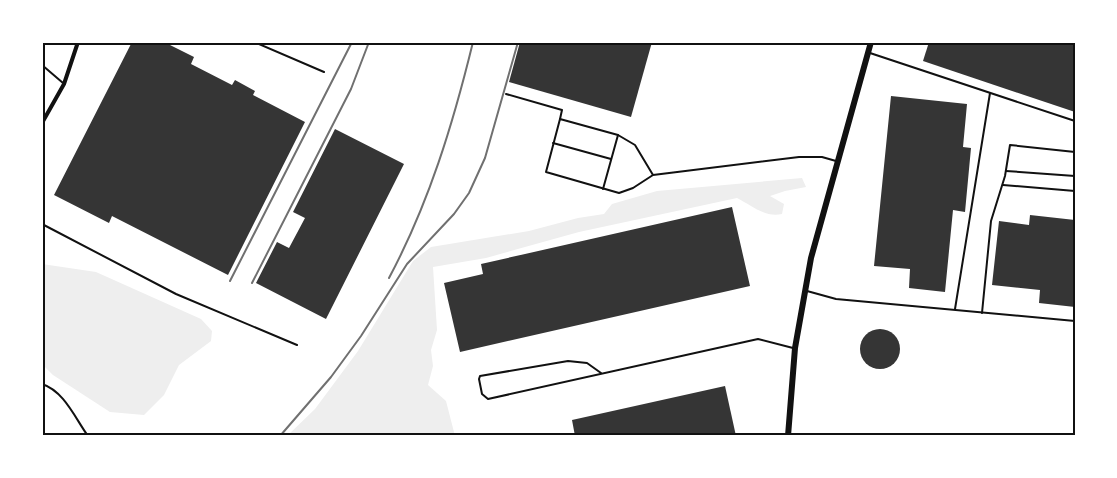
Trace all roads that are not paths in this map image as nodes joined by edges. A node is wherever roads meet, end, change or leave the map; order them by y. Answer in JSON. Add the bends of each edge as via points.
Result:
{"nodes":[{"id":1,"x":78,"y":42,"type":"edge"},
{"id":2,"x":254,"y":42,"type":"edge"},
{"id":3,"x":871,"y":42,"type":"edge"},
{"id":4,"x":868,"y":52,"type":"junction"},
{"id":5,"x":42,"y":65,"type":"edge"},
{"id":6,"x":324,"y":72,"type":"dead end"},
{"id":7,"x":64,"y":84,"type":"junction"},
{"id":8,"x":990,"y":93,"type":"junction"},
{"id":9,"x":506,"y":94,"type":"dead end"},
{"id":10,"x":560,"y":119,"type":"junction"},
{"id":11,"x":1075,"y":121,"type":"edge"},
{"id":12,"x":42,"y":123,"type":"edge"},
{"id":13,"x":618,"y":135,"type":"junction"},
{"id":14,"x":553,"y":143,"type":"junction"},
{"id":15,"x":1075,"y":153,"type":"edge"},
{"id":16,"x":611,"y":159,"type":"junction"},
{"id":17,"x":837,"y":161,"type":"junction"},
{"id":18,"x":1006,"y":171,"type":"junction"},
{"id":19,"x":653,"y":175,"type":"junction"},
{"id":20,"x":1075,"y":177,"type":"edge"},
{"id":21,"x":1002,"y":185,"type":"junction"},
{"id":22,"x":603,"y":189,"type":"junction"},
{"id":23,"x":1075,"y":191,"type":"edge"},
{"id":24,"x":42,"y":224,"type":"edge"},
{"id":25,"x":805,"y":290,"type":"junction"},
{"id":26,"x":955,"y":310,"type":"junction"},
{"id":27,"x":981,"y":313,"type":"junction"},
{"id":28,"x":1075,"y":321,"type":"edge"},
{"id":29,"x":297,"y":345,"type":"dead end"},
{"id":30,"x":795,"y":348,"type":"junction"},
{"id":31,"x":601,"y":373,"type":"junction"},
{"id":32,"x":42,"y":384,"type":"edge"},
{"id":33,"x":88,"y":436,"type":"edge"},
{"id":34,"x":788,"y":436,"type":"edge"}],
"edges":[{"from":1,"to":7,"type":"street"},
{"from":2,"to":6,"type":"lane"},
{"from":3,"to":4,"type":"main road"},
{"from":4,"to":8,"type":"lane"},
{"from":4,"to":17,"type":"main road"},
{"from":5,"to":7,"type":"lane"},
{"from":7,"to":12,"type":"street"},
{"from":8,"to":11,"type":"lane"},
{"from":8,"to":26,"type":"lane"},
{"from":9,"to":10,"type":"lane","via":[[562,110]]},
{"from":10,"to":13,"type":"lane"},
{"from":10,"to":14,"type":"lane"},
{"from":13,"to":16,"type":"lane"},
{"from":13,"to":19,"type":"lane","via":[[634,145]]},
{"from":14,"to":16,"type":"lane"},
{"from":14,"to":22,"type":"lane","via":[[546,172]]},
{"from":15,"to":18,"type":"lane","via":[[1010,145]]},
{"from":16,"to":22,"type":"lane"},
{"from":17,"to":19,"type":"lane","via":[[799,158]]},
{"from":17,"to":25,"type":"main road"},
{"from":18,"to":20,"type":"lane"},
{"from":18,"to":21,"type":"lane"},
{"from":19,"to":22,"type":"lane","via":[[619,193]]},
{"from":21,"to":23,"type":"lane"},
{"from":21,"to":27,"type":"lane","via":[[991,221]]},
{"from":24,"to":29,"type":"lane","via":[[176,294]]},
{"from":25,"to":26,"type":"lane","via":[[836,298]]},
{"from":25,"to":30,"type":"main road"},
{"from":26,"to":27,"type":"lane"},
{"from":27,"to":28,"type":"lane"},
{"from":30,"to":31,"type":"lane","via":[[758,339]]},
{"from":30,"to":34,"type":"main road"},
{"from":31,"to":31,"type":"lane","via":[[488,399],[482,394],[479,379],[568,361],[586,363]]},
{"from":32,"to":33,"type":"lane","via":[[63,399]]}]}
